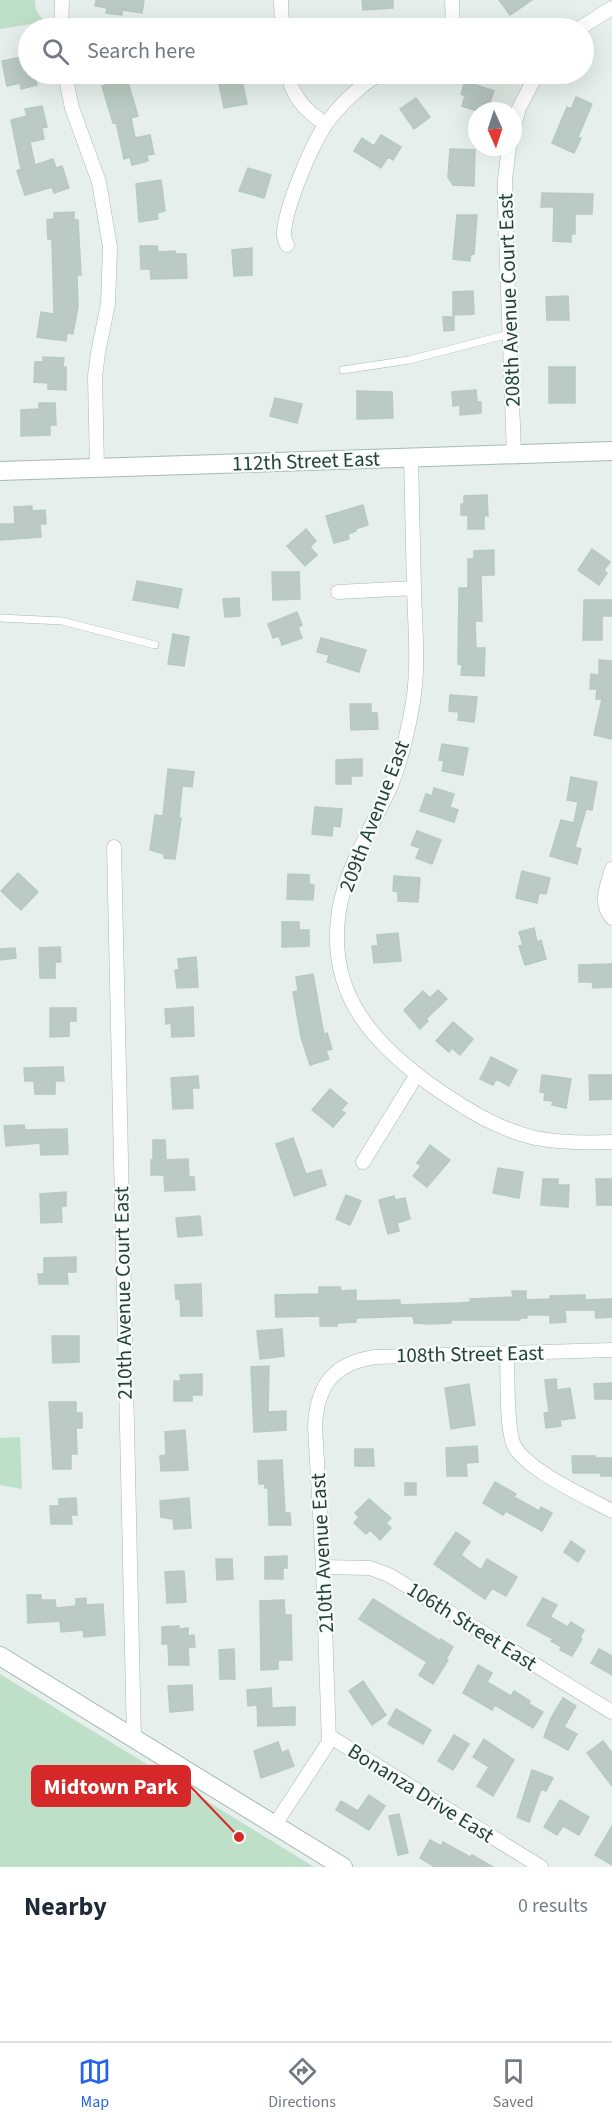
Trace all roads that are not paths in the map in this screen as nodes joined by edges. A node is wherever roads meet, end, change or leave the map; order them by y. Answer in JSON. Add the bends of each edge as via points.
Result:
{"nodes":[{"id":1,"x":62,"y":0,"type":"edge"},
{"id":2,"x":281,"y":0,"type":"edge"},
{"id":3,"x":452,"y":0,"type":"edge"},
{"id":4,"x":612,"y":8,"type":"edge"},
{"id":5,"x":61,"y":18,"type":"edge"},
{"id":6,"x":282,"y":18,"type":"edge"},
{"id":7,"x":453,"y":18,"type":"edge"},
{"id":8,"x":594,"y":19,"type":"edge"},
{"id":9,"x":67,"y":84,"type":"edge"},
{"id":10,"x":291,"y":84,"type":"edge"},
{"id":11,"x":366,"y":84,"type":"edge"},
{"id":12,"x":532,"y":84,"type":"edge"},
{"id":13,"x":522,"y":102,"type":"edge"},
{"id":14,"x":326,"y":124,"type":"junction"},
{"id":15,"x":508,"y":156,"type":"edge"},
{"id":16,"x":287,"y":245,"type":"dead end"},
{"id":17,"x":510,"y":334,"type":"junction"},
{"id":18,"x":343,"y":369,"type":"dead end"},
{"id":19,"x":612,"y":451,"type":"edge"},
{"id":20,"x":514,"y":454,"type":"junction"},
{"id":21,"x":411,"y":457,"type":"junction"},
{"id":22,"x":98,"y":468,"type":"junction"},
{"id":23,"x":0,"y":471,"type":"edge"},
{"id":24,"x":414,"y":588,"type":"junction"},
{"id":25,"x":338,"y":592,"type":"dead end"},
{"id":26,"x":0,"y":618,"type":"edge"},
{"id":27,"x":155,"y":645,"type":"dead end"},
{"id":28,"x":114,"y":847,"type":"dead end"},
{"id":29,"x":612,"y":869,"type":"edge"},
{"id":30,"x":609,"y":915,"type":"edge"},
{"id":31,"x":416,"y":1076,"type":"junction"},
{"id":32,"x":612,"y":1142,"type":"edge"},
{"id":33,"x":363,"y":1162,"type":"dead end"},
{"id":34,"x":612,"y":1350,"type":"edge"},
{"id":35,"x":507,"y":1354,"type":"junction"},
{"id":36,"x":333,"y":1375,"type":"joint"},
{"id":37,"x":612,"y":1511,"type":"edge"},
{"id":38,"x":323,"y":1567,"type":"junction"},
{"id":39,"x":0,"y":1656,"type":"edge"},
{"id":40,"x":612,"y":1712,"type":"edge"},
{"id":41,"x":329,"y":1736,"type":"junction"},
{"id":42,"x":134,"y":1739,"type":"junction"},
{"id":43,"x":274,"y":1826,"type":"junction"},
{"id":44,"x":343,"y":1867,"type":"edge"},
{"id":45,"x":541,"y":1867,"type":"edge"}],
"edges":[{"from":1,"to":5,"type":"street"},
{"from":2,"to":6,"type":"street"},
{"from":3,"to":7,"type":"street"},
{"from":4,"to":8,"type":"street"},
{"from":9,"to":22,"type":"street","via":[[99,182],[110,247],[108,304],[95,376]]},
{"from":10,"to":14,"type":"street","via":[[306,110]]},
{"from":11,"to":14,"type":"street"},
{"from":12,"to":13,"type":"street"},
{"from":14,"to":16,"type":"street","via":[[288,211],[283,234]]},
{"from":15,"to":17,"type":"street","name":"208th Avenue Court East","via":[[505,208]]},
{"from":17,"to":18,"type":"lane","via":[[395,363]]},
{"from":17,"to":20,"type":"street","name":"208th Avenue Court East"},
{"from":19,"to":20,"type":"street","name":"112th Street East"},
{"from":20,"to":21,"type":"street","name":"112th Street East"},
{"from":21,"to":22,"type":"street","name":"112th Street East"},
{"from":21,"to":24,"type":"street","name":"209th Avenue East"},
{"from":22,"to":23,"type":"street","name":"112th Street East"},
{"from":24,"to":25,"type":"street"},
{"from":24,"to":31,"type":"street","name":"209th Avenue East","via":[[417,666],[413,704],[390,787],[346,885],[339,908],[337,938],[341,972],[351,1003],[379,1042]]},
{"from":26,"to":27,"type":"lane","via":[[62,621]]},
{"from":28,"to":42,"type":"street","name":"210th Avenue Court East"},
{"from":29,"to":30,"type":"street","via":[[604,904]]},
{"from":31,"to":32,"type":"street","name":"209th Avenue East","via":[[497,1126],[565,1143]]},
{"from":31,"to":33,"type":"street"},
{"from":34,"to":35,"type":"street","name":"108th Street East"},
{"from":35,"to":36,"type":"street","name":"108th Street East","via":[[375,1357],[349,1363]]},
{"from":35,"to":37,"type":"street","via":[[514,1446],[535,1467]]},
{"from":36,"to":38,"type":"street","name":"210th Avenue East","via":[[321,1391],[316,1409]]},
{"from":38,"to":40,"type":"street","name":"106th Street East","via":[[370,1568],[389,1575]]},
{"from":38,"to":41,"type":"street","name":"210th Avenue East"},
{"from":39,"to":42,"type":"street"},
{"from":41,"to":43,"type":"street","name":"Bonanza Drive East","via":[[326,1749]]},
{"from":41,"to":45,"type":"street","name":"Bonanza Drive East"},
{"from":42,"to":43,"type":"street"},
{"from":43,"to":44,"type":"street"}]}
